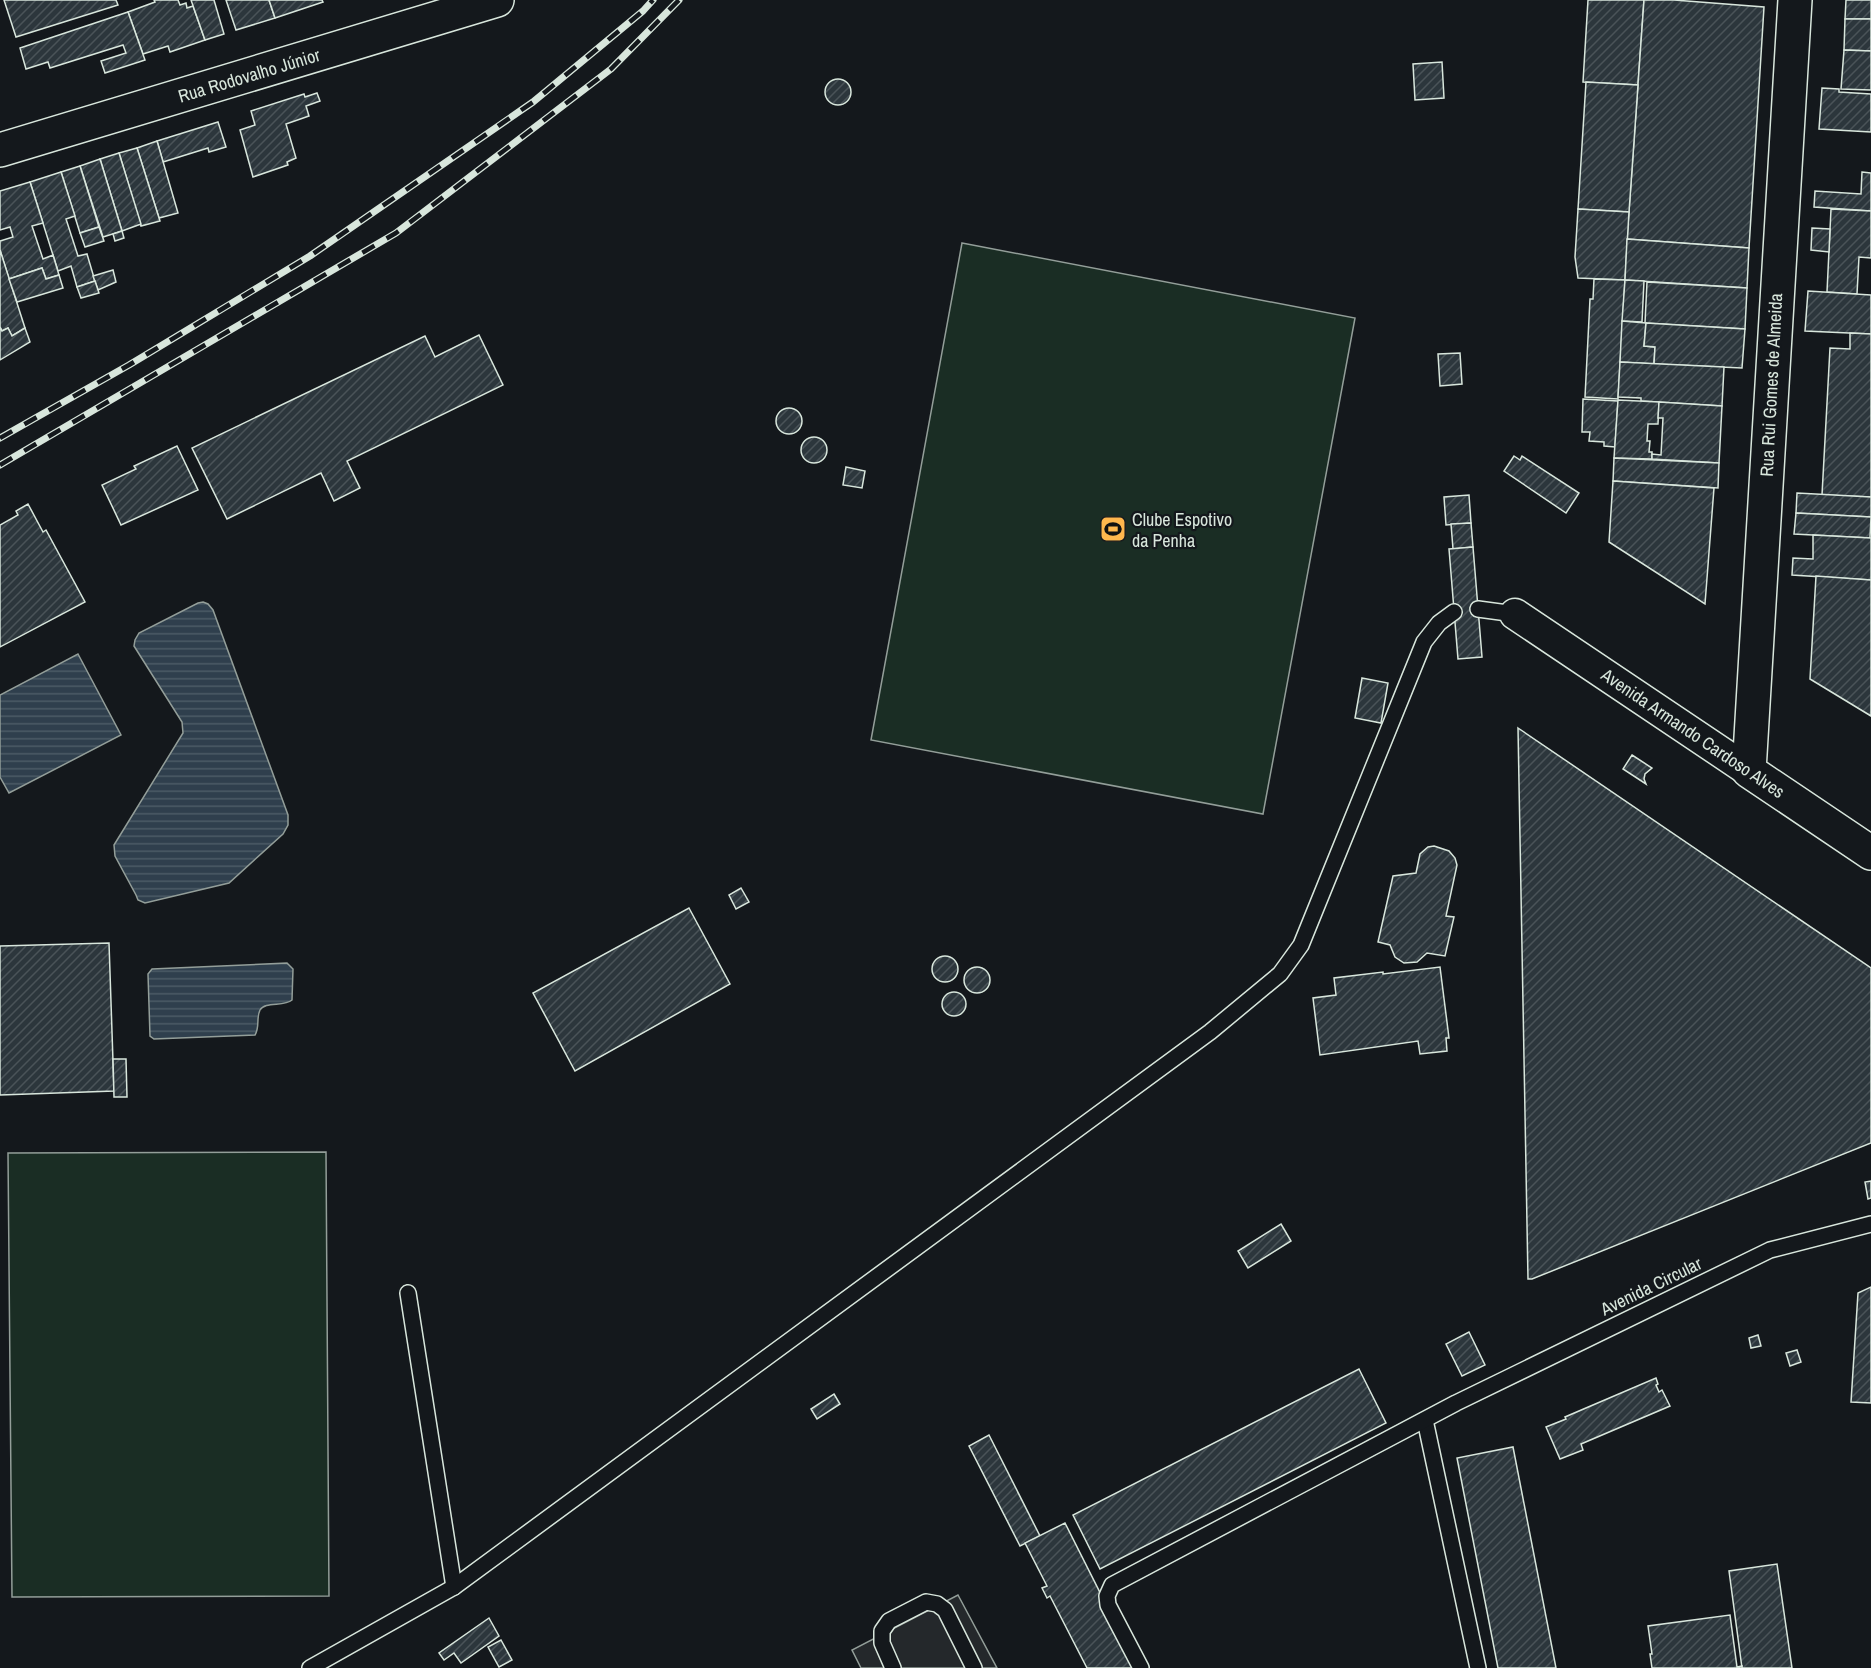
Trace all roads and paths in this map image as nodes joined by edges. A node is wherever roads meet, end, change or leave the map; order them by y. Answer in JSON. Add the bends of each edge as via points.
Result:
{"nodes":[{"id":1,"x":497,"y":0,"type":"edge"},
{"id":2,"x":1795,"y":0,"type":"edge"},
{"id":3,"x":2,"y":143,"type":"edge"},
{"id":4,"x":1478,"y":609,"type":"dead end"},
{"id":5,"x":1454,"y":612,"type":"dead end"},
{"id":6,"x":1515,"y":614,"type":"joint"},
{"id":7,"x":1749,"y":771,"type":"junction"},
{"id":8,"x":1871,"y":853,"type":"edge"},
{"id":9,"x":1871,"y":1224,"type":"edge"},
{"id":10,"x":408,"y":1293,"type":"dead end"},
{"id":11,"x":1425,"y":1420,"type":"junction"},
{"id":12,"x":454,"y":1587,"type":"junction"},
{"id":13,"x":310,"y":1668,"type":"edge"},
{"id":14,"x":893,"y":1668,"type":"edge"},
{"id":15,"x":974,"y":1668,"type":"edge"},
{"id":16,"x":1141,"y":1668,"type":"edge"},
{"id":17,"x":1478,"y":1668,"type":"edge"}],
"edges":[{"from":1,"to":3,"type":"street","name":"Rua Rodovalho Júnior"},
{"from":2,"to":7,"type":"street","name":"Rua Rui Gomes de Almeida"},
{"from":4,"to":6,"type":"lane"},
{"from":5,"to":12,"type":"lane","via":[[1424,642],[1301,945],[1280,974],[1200,1039]]},
{"from":6,"to":7,"type":"street","name":"Avenida Armando Cardoso Alves"},
{"from":7,"to":8,"type":"street","name":"Avenida Armando Cardoso Alves"},
{"from":9,"to":11,"type":"lane","name":"Avenida Circular","via":[[1770,1250]]},
{"from":10,"to":12,"type":"lane"},
{"from":11,"to":16,"type":"lane","name":"Avenida Circular","via":[[1112,1585],[1108,1605]]},
{"from":11,"to":17,"type":"lane"},
{"from":12,"to":13,"type":"lane"},
{"from":14,"to":15,"type":"lane","via":[[882,1643],[882,1631],[889,1621],[926,1602],[945,1610]]}]}
